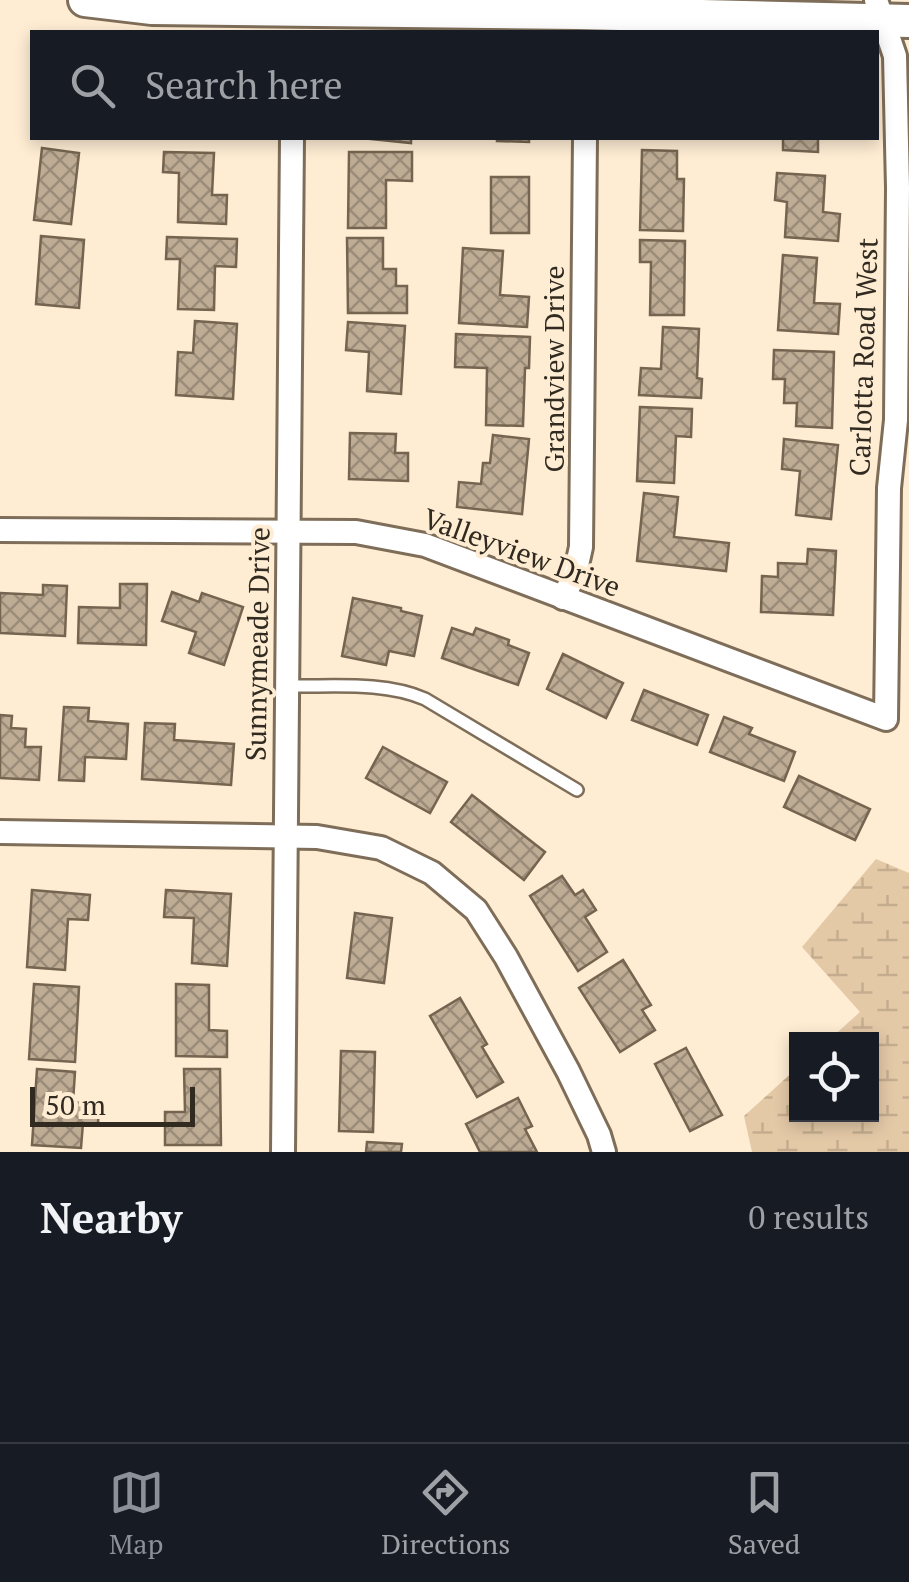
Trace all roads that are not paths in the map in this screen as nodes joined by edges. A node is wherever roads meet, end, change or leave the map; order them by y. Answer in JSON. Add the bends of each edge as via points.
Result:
{"nodes":[{"id":1,"x":85,"y":0,"type":"edge"},
{"id":2,"x":282,"y":14,"type":"edge"},
{"id":3,"x":889,"y":14,"type":"edge"},
{"id":4,"x":578,"y":15,"type":"edge"},
{"id":5,"x":292,"y":140,"type":"edge"},
{"id":6,"x":585,"y":140,"type":"edge"},
{"id":7,"x":0,"y":530,"type":"edge"},
{"id":8,"x":289,"y":533,"type":"junction"},
{"id":9,"x":563,"y":598,"type":"junction"},
{"id":10,"x":287,"y":686,"type":"junction"},
{"id":11,"x":886,"y":719,"type":"joint"},
{"id":12,"x":578,"y":790,"type":"dead end"},
{"id":13,"x":0,"y":832,"type":"edge"},
{"id":14,"x":285,"y":835,"type":"junction"},
{"id":15,"x":283,"y":1152,"type":"edge"},
{"id":16,"x":604,"y":1152,"type":"edge"}],
"edges":[{"from":1,"to":2,"type":"street"},
{"from":2,"to":4,"type":"street"},
{"from":3,"to":4,"type":"street"},
{"from":3,"to":11,"type":"street","name":"Carlotta Road West","via":[[898,188]]},
{"from":5,"to":8,"type":"street","name":"Sunnymeade Drive"},
{"from":6,"to":9,"type":"street","name":"Grandview Drive","via":[[582,547]]},
{"from":7,"to":8,"type":"street","name":"Valleyview Drive"},
{"from":8,"to":9,"type":"street","name":"Valleyview Drive","via":[[356,532],[425,545]]},
{"from":8,"to":10,"type":"street","name":"Sunnymeade Drive"},
{"from":9,"to":11,"type":"street","name":"Valleyview Drive"},
{"from":10,"to":12,"type":"lane","via":[[409,692]]},
{"from":10,"to":14,"type":"street","name":"Sunnymeade Drive"},
{"from":13,"to":14,"type":"street"},
{"from":14,"to":15,"type":"street","name":"Sunnymeade Drive"},
{"from":14,"to":16,"type":"street","via":[[380,848],[432,873],[476,910],[568,1071]]}]}
